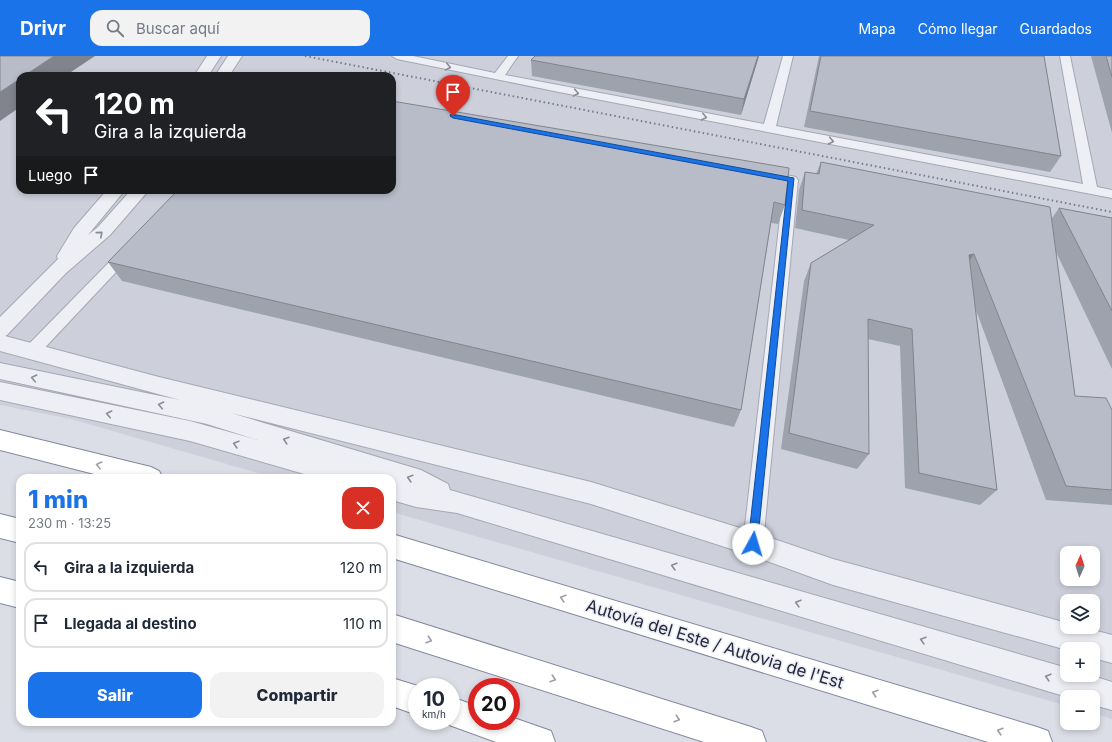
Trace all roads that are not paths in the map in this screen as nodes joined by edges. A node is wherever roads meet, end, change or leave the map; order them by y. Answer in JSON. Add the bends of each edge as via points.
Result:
{"nodes":[{"id":1,"x":214,"y":56,"type":"edge"},
{"id":2,"x":235,"y":56,"type":"edge"},
{"id":3,"x":397,"y":56,"type":"edge"},
{"id":4,"x":513,"y":56,"type":"edge"},
{"id":5,"x":788,"y":56,"type":"edge"},
{"id":6,"x":1065,"y":56,"type":"edge"},
{"id":7,"x":204,"y":72,"type":"edge"},
{"id":8,"x":225,"y":72,"type":"edge"},
{"id":9,"x":498,"y":77,"type":"junction"},
{"id":10,"x":768,"y":129,"type":"junction"},
{"id":11,"x":752,"y":172,"type":"edge"},
{"id":12,"x":1091,"y":190,"type":"junction"},
{"id":13,"x":113,"y":194,"type":"edge"},
{"id":14,"x":136,"y":194,"type":"edge"},
{"id":15,"x":1112,"y":194,"type":"edge"},
{"id":16,"x":139,"y":240,"type":"edge"},
{"id":17,"x":59,"y":268,"type":"junction"},
{"id":18,"x":0,"y":330,"type":"edge"},
{"id":19,"x":0,"y":343,"type":"edge"},
{"id":20,"x":31,"y":352,"type":"junction"},
{"id":21,"x":0,"y":371,"type":"edge"},
{"id":22,"x":0,"y":391,"type":"edge"},
{"id":23,"x":0,"y":440,"type":"edge"},
{"id":24,"x":134,"y":474,"type":"edge"},
{"id":25,"x":340,"y":474,"type":"edge"},
{"id":26,"x":396,"y":490,"type":"edge"},
{"id":27,"x":457,"y":502,"type":"junction"},
{"id":28,"x":0,"y":526,"type":"edge"},
{"id":29,"x":16,"y":530,"type":"edge"},
{"id":30,"x":753,"y":544,"type":"junction"},
{"id":31,"x":396,"y":547,"type":"edge"},
{"id":32,"x":0,"y":590,"type":"edge"},
{"id":33,"x":16,"y":594,"type":"edge"},
{"id":34,"x":396,"y":629,"type":"edge"},
{"id":35,"x":1112,"y":649,"type":"edge"},
{"id":36,"x":396,"y":693,"type":"edge"},
{"id":37,"x":1112,"y":696,"type":"edge"},
{"id":38,"x":408,"y":697,"type":"edge"},
{"id":39,"x":505,"y":730,"type":"edge"},
{"id":40,"x":540,"y":742,"type":"edge"},
{"id":41,"x":750,"y":742,"type":"edge"},
{"id":42,"x":1037,"y":742,"type":"edge"}],
"edges":[{"from":1,"to":7,"type":"street"},
{"from":2,"to":8,"type":"street"},
{"from":3,"to":9,"type":"lane","one_way":true},
{"from":4,"to":9,"type":"lane"},
{"from":5,"to":10,"type":"lane"},
{"from":6,"to":12,"type":"lane"},
{"from":9,"to":10,"type":"lane","one_way":true},
{"from":10,"to":12,"type":"lane","one_way":true},
{"from":11,"to":30,"type":"lane","via":[[791,180]]},
{"from":12,"to":15,"type":"lane"},
{"from":13,"to":17,"type":"street","via":[[80,232]]},
{"from":17,"to":14,"type":"street","one_way":true,"via":[[104,231]]},
{"from":16,"to":20,"type":"lane"},
{"from":17,"to":18,"type":"street"},
{"from":19,"to":20,"type":"street"},
{"from":20,"to":30,"type":"street","via":[[158,386],[592,493]]},
{"from":27,"to":21,"type":"street","one_way":true,"via":[[421,481],[207,415]]},
{"from":25,"to":22,"type":"street","one_way":true,"via":[[190,432]]},
{"from":24,"to":23,"type":"highway","one_way":true},
{"from":26,"to":27,"type":"street"},
{"from":37,"to":27,"type":"street","one_way":true},
{"from":28,"to":29,"type":"highway"},
{"from":30,"to":35,"type":"street","via":[[833,572]]},
{"from":42,"to":31,"type":"highway","name":"Autovía del Este / Autovia de l'Est","one_way":true},
{"from":32,"to":33,"type":"highway"},
{"from":34,"to":41,"type":"highway","one_way":true},
{"from":36,"to":38,"type":"highway"},
{"from":39,"to":40,"type":"highway"}]}
